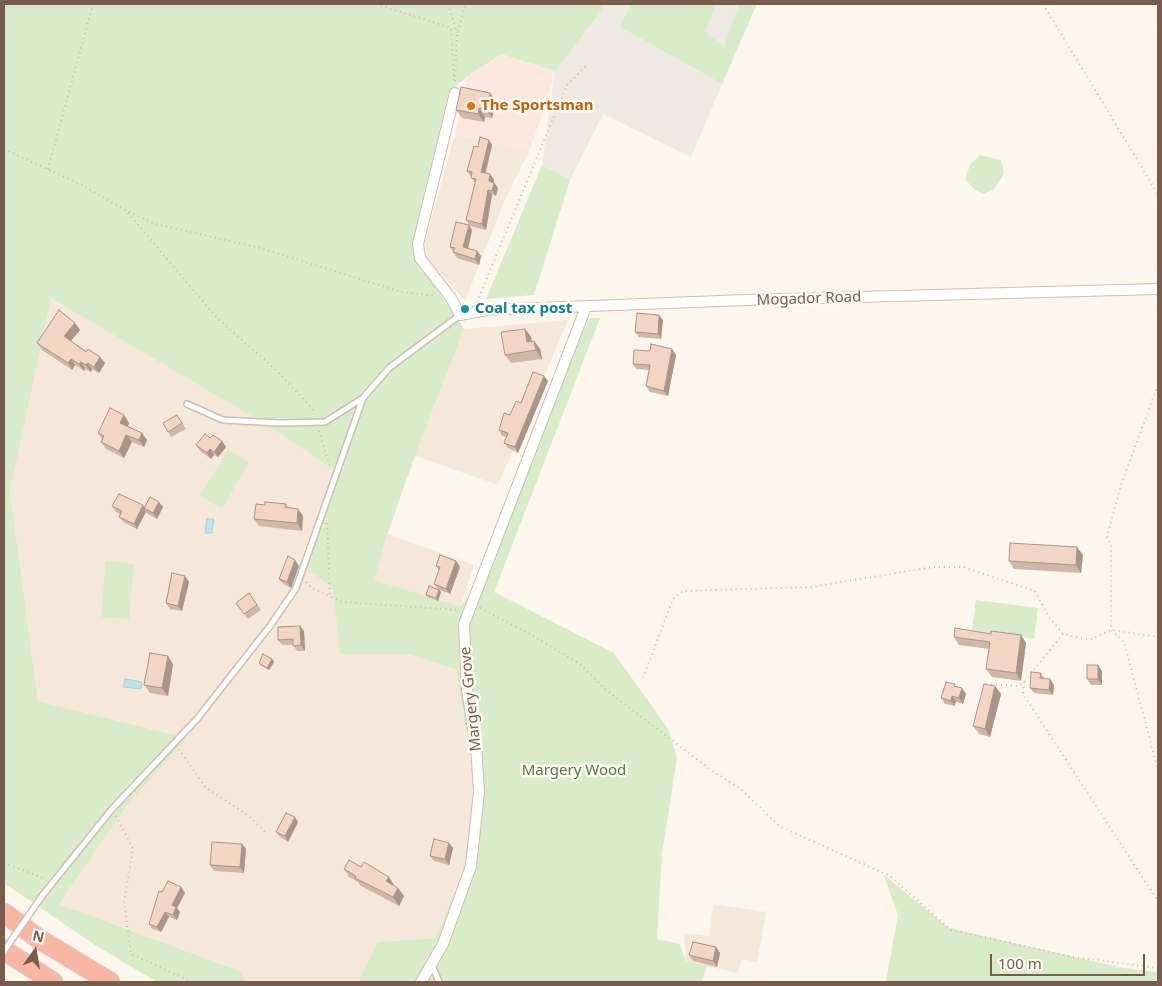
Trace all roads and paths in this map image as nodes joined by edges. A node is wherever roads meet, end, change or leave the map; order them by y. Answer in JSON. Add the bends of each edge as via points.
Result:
{"nodes":[{"id":1,"x":93,"y":4,"type":"edge"},
{"id":2,"x":376,"y":4,"type":"edge"},
{"id":3,"x":448,"y":4,"type":"edge"},
{"id":4,"x":466,"y":4,"type":"edge"},
{"id":5,"x":1043,"y":4,"type":"edge"},
{"id":6,"x":457,"y":34,"type":"junction"},
{"id":7,"x":586,"y":66,"type":"dead end"},
{"id":8,"x":455,"y":93,"type":"junction"},
{"id":9,"x":4,"y":149,"type":"edge"},
{"id":10,"x":48,"y":170,"type":"junction"},
{"id":11,"x":1158,"y":194,"type":"edge"},
{"id":12,"x":127,"y":211,"type":"junction"},
{"id":13,"x":1158,"y":290,"type":"edge"},
{"id":14,"x":451,"y":298,"type":"junction"},
{"id":15,"x":586,"y":307,"type":"junction"},
{"id":16,"x":472,"y":313,"type":"junction"},
{"id":17,"x":460,"y":315,"type":"junction"},
{"id":18,"x":1158,"y":385,"type":"edge"},
{"id":19,"x":364,"y":398,"type":"junction"},
{"id":20,"x":186,"y":404,"type":"dead end"},
{"id":21,"x":317,"y":422,"type":"junction"},
{"id":22,"x":330,"y":472,"type":"dead end"},
{"id":23,"x":328,"y":500,"type":"junction"},
{"id":24,"x":301,"y":578,"type":"junction"},
{"id":25,"x":330,"y":594,"type":"junction"},
{"id":26,"x":473,"y":605,"type":"junction"},
{"id":27,"x":1111,"y":630,"type":"junction"},
{"id":28,"x":1063,"y":634,"type":"junction"},
{"id":29,"x":1158,"y":637,"type":"edge"},
{"id":30,"x":643,"y":678,"type":"dead end"},
{"id":31,"x":1024,"y":682,"type":"junction"},
{"id":32,"x":986,"y":684,"type":"edge"},
{"id":33,"x":174,"y":744,"type":"junction"},
{"id":34,"x":1158,"y":770,"type":"edge"},
{"id":35,"x":112,"y":809,"type":"junction"},
{"id":36,"x":265,"y":832,"type":"dead end"},
{"id":37,"x":4,"y":863,"type":"edge"},
{"id":38,"x":53,"y":881,"type":"junction"},
{"id":39,"x":1158,"y":901,"type":"edge"},
{"id":40,"x":4,"y":913,"type":"edge"},
{"id":41,"x":4,"y":950,"type":"edge"},
{"id":42,"x":432,"y":964,"type":"junction"},
{"id":43,"x":1158,"y":968,"type":"edge"},
{"id":44,"x":53,"y":982,"type":"edge"},
{"id":45,"x":110,"y":982,"type":"edge"},
{"id":46,"x":192,"y":982,"type":"edge"},
{"id":47,"x":421,"y":982,"type":"edge"},
{"id":48,"x":439,"y":982,"type":"edge"}],
"edges":[{"from":1,"to":10,"type":"path"},
{"from":2,"to":8,"type":"path","via":[[451,28]]},
{"from":3,"to":6,"type":"path"},
{"from":4,"to":6,"type":"path"},
{"from":5,"to":11,"type":"path"},
{"from":6,"to":8,"type":"path"},
{"from":7,"to":16,"type":"path","via":[[567,85]]},
{"from":8,"to":14,"type":"street","via":[[418,244],[420,258]]},
{"from":9,"to":10,"type":"path"},
{"from":10,"to":12,"type":"path"},
{"from":12,"to":14,"type":"path","via":[[155,224],[261,248],[401,292]]},
{"from":12,"to":21,"type":"path","via":[[216,318],[274,368],[312,408]]},
{"from":13,"to":15,"type":"street","name":"Mogador Road"},
{"from":14,"to":17,"type":"street"},
{"from":15,"to":16,"type":"street","name":"Mogador Road"},
{"from":15,"to":26,"type":"street","name":"Margery Grove","via":[[507,508]]},
{"from":16,"to":17,"type":"street","name":"Mogador Road"},
{"from":17,"to":19,"type":"lane","via":[[389,368]]},
{"from":18,"to":27,"type":"path","via":[[1121,485],[1107,538],[1111,545]]},
{"from":19,"to":21,"type":"lane","via":[[325,422]]},
{"from":19,"to":23,"type":"lane"},
{"from":20,"to":21,"type":"lane","via":[[223,420]]},
{"from":21,"to":22,"type":"path"},
{"from":23,"to":24,"type":"lane"},
{"from":23,"to":25,"type":"path"},
{"from":24,"to":25,"type":"path","via":[[312,588]]},
{"from":24,"to":33,"type":"lane","via":[[257,644]]},
{"from":25,"to":26,"type":"path","via":[[342,602],[459,610]]},
{"from":26,"to":42,"type":"street","name":"Margery Grove","via":[[464,624],[466,690],[480,792],[471,866],[444,944]]},
{"from":26,"to":43,"type":"path","via":[[580,664],[605,689],[710,770],[741,789],[779,826],[890,876],[951,930],[1074,957]]},
{"from":27,"to":28,"type":"path","via":[[1089,640]]},
{"from":27,"to":29,"type":"path"},
{"from":27,"to":34,"type":"path","via":[[1124,642]]},
{"from":28,"to":30,"type":"path","via":[[1048,617],[1035,591],[963,567],[933,567],[811,587],[682,590],[673,599]]},
{"from":28,"to":31,"type":"path"},
{"from":31,"to":32,"type":"path","via":[[1017,686]]},
{"from":31,"to":39,"type":"path","via":[[1023,694]]},
{"from":33,"to":35,"type":"lane"},
{"from":33,"to":36,"type":"path","via":[[205,787],[249,816]]},
{"from":35,"to":38,"type":"lane"},
{"from":35,"to":46,"type":"path","via":[[133,848],[124,902],[131,954]]},
{"from":37,"to":38,"type":"path"},
{"from":38,"to":41,"type":"lane","bridge":true},
{"from":40,"to":45,"type":"highway","via":[[39,939]]},
{"from":41,"to":44,"type":"highway"},
{"from":42,"to":47,"type":"street","name":"Margery Grove"},
{"from":42,"to":48,"type":"lane"}]}
